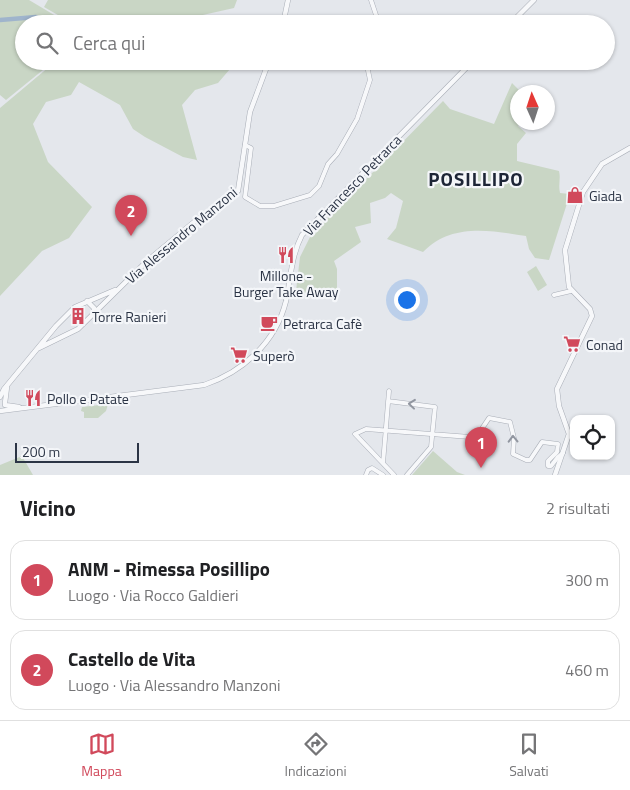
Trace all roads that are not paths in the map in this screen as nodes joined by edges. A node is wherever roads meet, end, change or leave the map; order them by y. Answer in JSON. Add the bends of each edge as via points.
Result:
{"nodes":[{"id":1,"x":288,"y":0,"type":"edge"},
{"id":2,"x":371,"y":0,"type":"edge"},
{"id":3,"x":534,"y":0,"type":"edge"},
{"id":4,"x":285,"y":15,"type":"edge"},
{"id":5,"x":376,"y":15,"type":"edge"},
{"id":6,"x":519,"y":15,"type":"edge"},
{"id":7,"x":266,"y":70,"type":"edge"},
{"id":8,"x":368,"y":70,"type":"edge"},
{"id":9,"x":464,"y":70,"type":"edge"},
{"id":10,"x":245,"y":145,"type":"junction"},
{"id":11,"x":630,"y":148,"type":"edge"},
{"id":12,"x":116,"y":290,"type":"junction"},
{"id":13,"x":571,"y":291,"type":"junction"},
{"id":14,"x":554,"y":295,"type":"dead end"},
{"id":15,"x":87,"y":301,"type":"junction"},
{"id":16,"x":95,"y":314,"type":"junction"},
{"id":17,"x":54,"y":328,"type":"junction"},
{"id":18,"x":64,"y":336,"type":"junction"},
{"id":19,"x":39,"y":348,"type":"junction"},
{"id":20,"x":9,"y":383,"type":"junction"},
{"id":21,"x":389,"y":391,"type":"dead end"},
{"id":22,"x":0,"y":397,"type":"edge"},
{"id":23,"x":388,"y":402,"type":"junction"},
{"id":24,"x":4,"y":403,"type":"edge"},
{"id":25,"x":24,"y":408,"type":"junction"},
{"id":26,"x":1,"y":411,"type":"edge"},
{"id":27,"x":386,"y":430,"type":"junction"},
{"id":28,"x":433,"y":434,"type":"junction"},
{"id":29,"x":564,"y":453,"type":"junction"},
{"id":30,"x":383,"y":463,"type":"junction"},
{"id":31,"x":366,"y":475,"type":"edge"},
{"id":32,"x":383,"y":475,"type":"edge"},
{"id":33,"x":394,"y":475,"type":"edge"},
{"id":34,"x":407,"y":475,"type":"edge"},
{"id":35,"x":555,"y":475,"type":"edge"}],
"edges":[{"from":1,"to":4,"type":"street"},
{"from":2,"to":5,"type":"street"},
{"from":3,"to":6,"type":"street"},
{"from":7,"to":10,"type":"street","name":"Via Alessandro Manzoni","via":[[250,112]]},
{"from":8,"to":10,"type":"street","via":[[370,80],[357,119],[328,164],[319,186],[310,195],[274,206],[260,206],[245,197],[251,148]]},
{"from":9,"to":25,"type":"street","name":"Via Francesco Petrarca","via":[[302,235],[292,259],[286,303],[277,326],[252,358],[229,374],[204,385]]},
{"from":10,"to":12,"type":"street","name":"Via Alessandro Manzoni","via":[[238,191],[194,222]]},
{"from":11,"to":13,"type":"street","via":[[602,164],[581,195],[565,250]]},
{"from":12,"to":15,"type":"street","name":"Via Alessandro Manzoni"},
{"from":12,"to":16,"type":"street","name":"Via Alessandro Manzoni"},
{"from":13,"to":14,"type":"street"},
{"from":13,"to":29,"type":"street","via":[[590,309],[592,316],[557,388],[559,406],[568,428]]},
{"from":15,"to":16,"type":"street"},
{"from":15,"to":17,"type":"street","name":"Via Alessandro Manzoni","via":[[75,307]]},
{"from":16,"to":18,"type":"street","name":"Via Alessandro Manzoni"},
{"from":17,"to":18,"type":"street","via":[[55,334]]},
{"from":17,"to":19,"type":"street","name":"Via Alessandro Manzoni"},
{"from":18,"to":19,"type":"street","name":"Via Alessandro Manzoni"},
{"from":19,"to":20,"type":"street","name":"Via Alessandro Manzoni"},
{"from":20,"to":22,"type":"street","name":"Via Alessandro Manzoni"},
{"from":20,"to":24,"type":"street","name":"Via Alessandro Manzoni"},
{"from":21,"to":23,"type":"street"},
{"from":23,"to":27,"type":"street"},
{"from":28,"to":23,"type":"street","one_way":true,"via":[[435,407]]},
{"from":24,"to":25,"type":"street","name":"Via Francesco Petrarca"},
{"from":24,"to":26,"type":"street","name":"Via Alessandro Manzoni"},
{"from":25,"to":26,"type":"street","name":"Via Francesco Petrarca"},
{"from":27,"to":28,"type":"street"},
{"from":27,"to":30,"type":"street"},
{"from":27,"to":30,"type":"street","via":[[364,429],[355,434]]},
{"from":29,"to":28,"type":"street","one_way":true,"via":[[549,466],[547,462],[557,452],[557,443],[542,443],[528,461],[514,454],[512,424],[504,420],[488,418],[479,433],[470,437]]},
{"from":28,"to":34,"type":"street","via":[[431,447]]},
{"from":29,"to":35,"type":"street"},
{"from":30,"to":33,"type":"street"},
{"from":31,"to":32,"type":"street","via":[[372,468]]}]}
